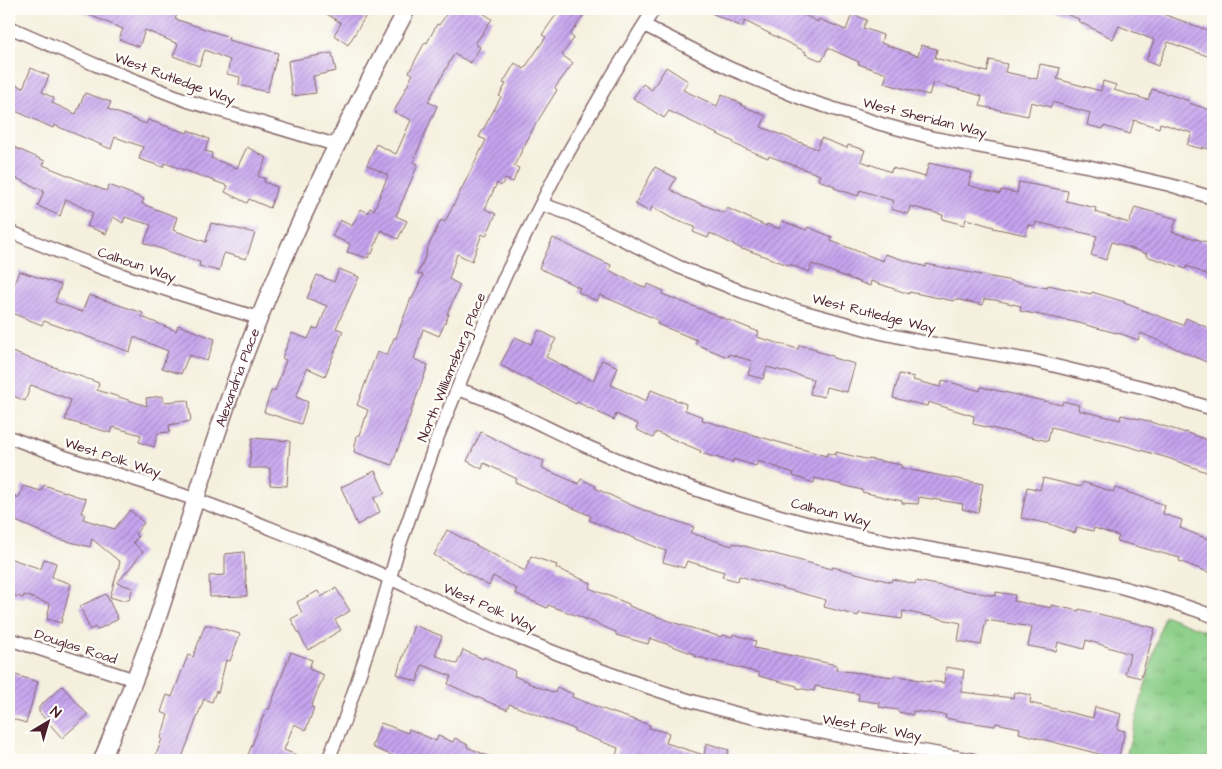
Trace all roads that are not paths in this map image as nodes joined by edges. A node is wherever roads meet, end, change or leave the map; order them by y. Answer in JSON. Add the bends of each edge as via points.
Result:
{"nodes":[{"id":1,"x":407,"y":9,"type":"edge"},
{"id":2,"x":654,"y":9,"type":"edge"},
{"id":3,"x":644,"y":25,"type":"junction"},
{"id":4,"x":9,"y":27,"type":"edge"},
{"id":5,"x":336,"y":146,"type":"junction"},
{"id":6,"x":1213,"y":198,"type":"edge"},
{"id":7,"x":541,"y":204,"type":"junction"},
{"id":8,"x":9,"y":231,"type":"edge"},
{"id":9,"x":259,"y":318,"type":"junction"},
{"id":10,"x":457,"y":389,"type":"junction"},
{"id":11,"x":1213,"y":409,"type":"edge"},
{"id":12,"x":9,"y":436,"type":"edge"},
{"id":13,"x":195,"y":500,"type":"junction"},
{"id":14,"x":390,"y":578,"type":"junction"},
{"id":15,"x":1213,"y":616,"type":"edge"},
{"id":16,"x":9,"y":639,"type":"edge"},
{"id":17,"x":135,"y":680,"type":"junction"},
{"id":18,"x":102,"y":760,"type":"edge"},
{"id":19,"x":328,"y":760,"type":"edge"},
{"id":20,"x":973,"y":760,"type":"edge"}],
"edges":[{"from":1,"to":5,"type":"street","name":"Alexandria Place"},
{"from":2,"to":3,"type":"street","name":"North Williamsburg Place"},
{"from":3,"to":6,"type":"street","name":"West Sheridan Way","via":[[729,68],[803,99],[881,124],[941,139],[1096,168]]},
{"from":3,"to":7,"type":"street","name":"North Williamsburg Place","via":[[577,136]]},
{"from":4,"to":5,"type":"street","name":"West Rutledge Way","via":[[188,101]]},
{"from":5,"to":9,"type":"street","name":"Alexandria Place"},
{"from":7,"to":10,"type":"street","name":"North Williamsburg Place","via":[[506,274]]},
{"from":7,"to":11,"type":"street","name":"West Rutledge Way","via":[[573,215],[678,267],[797,310],[881,333],[1034,361],[1146,388]]},
{"from":8,"to":9,"type":"street","name":"Calhoun Way","via":[[100,268]]},
{"from":9,"to":13,"type":"street","name":"Alexandria Place"},
{"from":10,"to":14,"type":"street","name":"North Williamsburg Place"},
{"from":10,"to":15,"type":"street","name":"Calhoun Way","via":[[486,399],[596,451],[704,493],[806,523],[880,540],[1019,564],[1111,585]]},
{"from":12,"to":13,"type":"street","name":"West Polk Way"},
{"from":13,"to":14,"type":"street","name":"West Polk Way"},
{"from":13,"to":17,"type":"street","name":"Alexandria Place"},
{"from":14,"to":19,"type":"street","name":"North Williamsburg Place"},
{"from":14,"to":20,"type":"street","name":"West Polk Way","via":[[508,633],[665,693],[821,734]]},
{"from":16,"to":17,"type":"street","name":"Douglas Road"},
{"from":17,"to":18,"type":"street","name":"Alexandria Place"}]}
